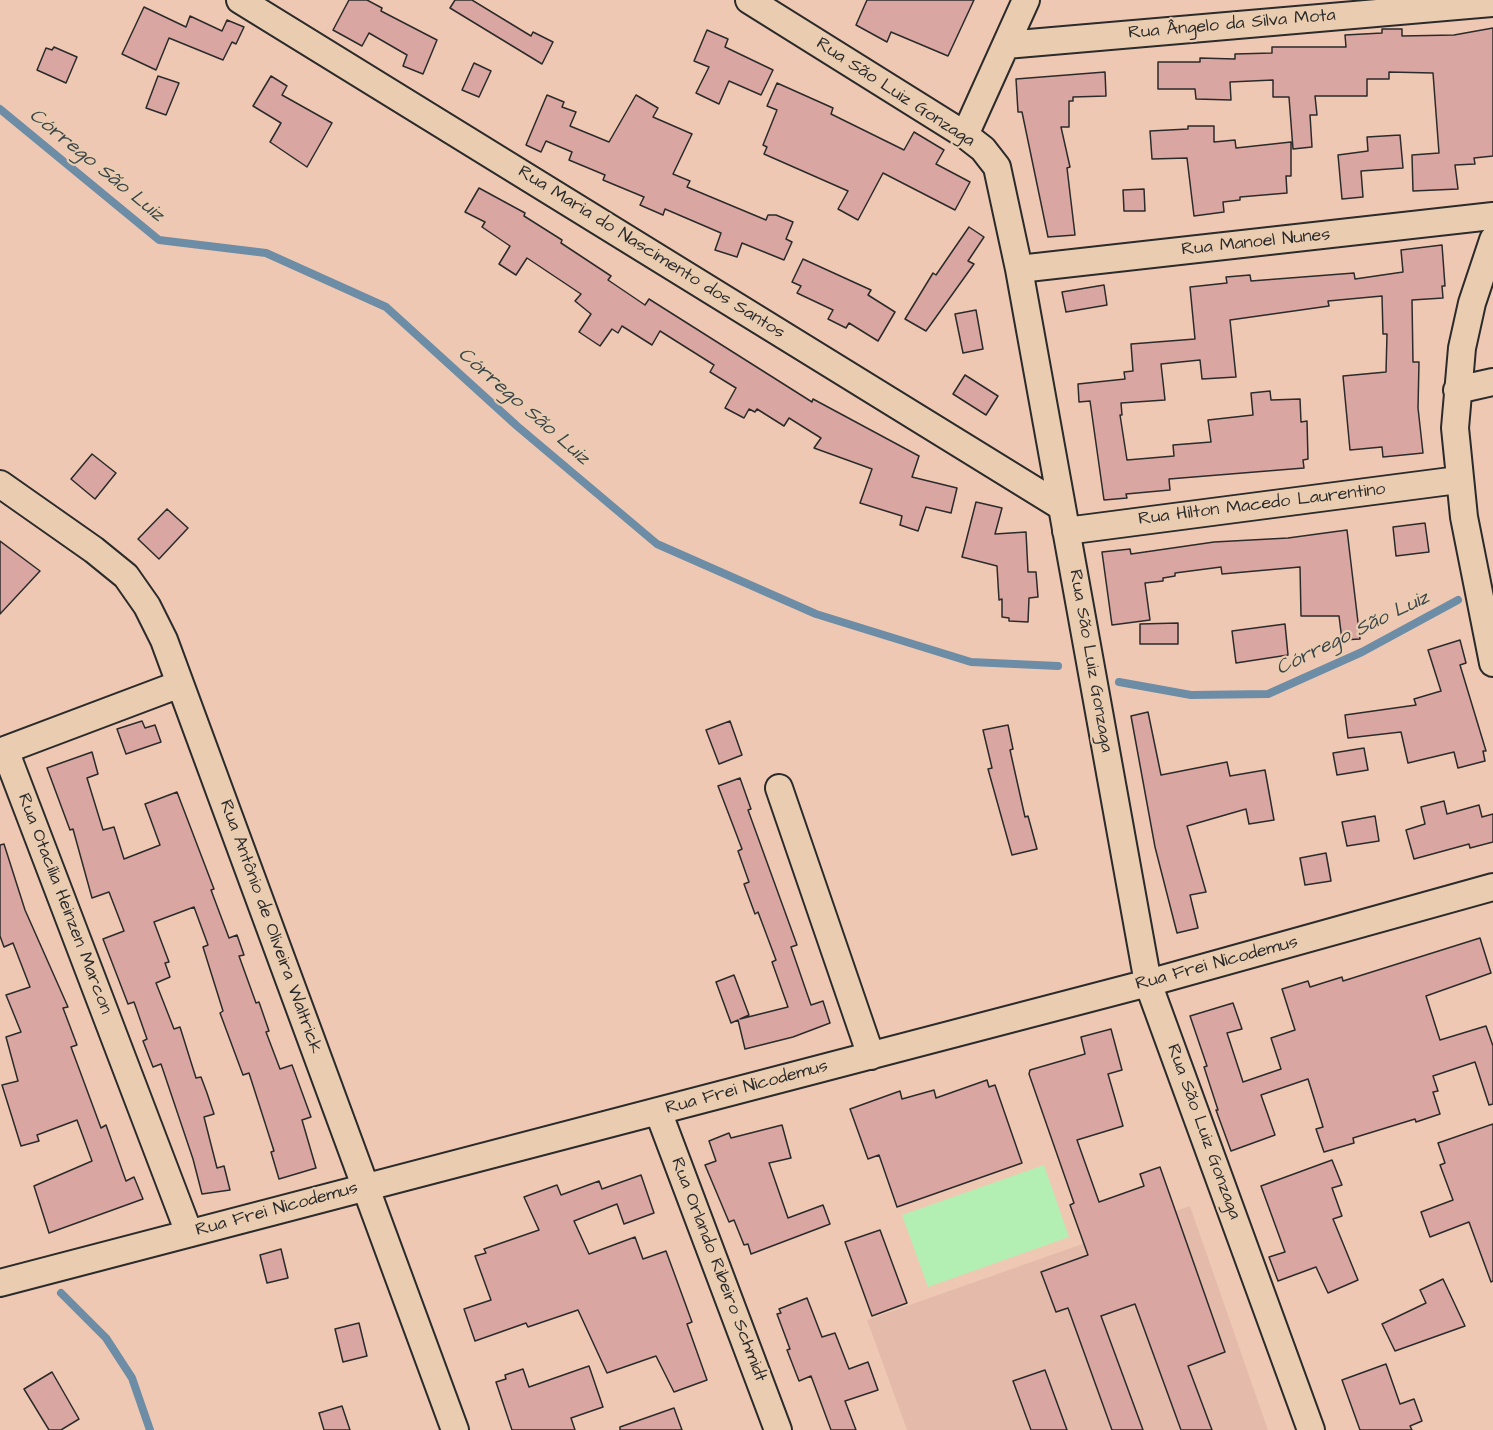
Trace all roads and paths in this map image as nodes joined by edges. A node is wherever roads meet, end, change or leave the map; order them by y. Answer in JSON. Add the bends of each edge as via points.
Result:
{"nodes":[{"id":1,"x":749,"y":0,"type":"edge"},
{"id":2,"x":1026,"y":0,"type":"edge"},
{"id":3,"x":245,"y":1,"type":"edge"},
{"id":4,"x":1493,"y":3,"type":"edge"},
{"id":5,"x":777,"y":8,"type":"edge"},
{"id":6,"x":1006,"y":45,"type":"junction"},
{"id":7,"x":964,"y":135,"type":"junction"},
{"id":8,"x":1493,"y":216,"type":"edge"},
{"id":9,"x":1493,"y":240,"type":"edge"},
{"id":10,"x":1019,"y":269,"type":"junction"},
{"id":11,"x":1493,"y":382,"type":"edge"},
{"id":12,"x":1457,"y":390,"type":"junction"},
{"id":13,"x":1458,"y":480,"type":"junction"},
{"id":14,"x":0,"y":484,"type":"edge"},
{"id":15,"x":1064,"y":519,"type":"junction"},
{"id":16,"x":1488,"y":613,"type":"edge"},
{"id":17,"x":1493,"y":663,"type":"edge"},
{"id":18,"x":180,"y":684,"type":"junction"},
{"id":19,"x":779,"y":788,"type":"dead end"},
{"id":20,"x":1493,"y":887,"type":"edge"},
{"id":21,"x":1148,"y":983,"type":"junction"},
{"id":22,"x":871,"y":1056,"type":"junction"},
{"id":23,"x":658,"y":1111,"type":"junction"},
{"id":24,"x":366,"y":1187,"type":"junction"},
{"id":25,"x":189,"y":1233,"type":"junction"},
{"id":26,"x":0,"y":1283,"type":"edge"},
{"id":27,"x":455,"y":1430,"type":"edge"},
{"id":28,"x":778,"y":1430,"type":"edge"},
{"id":29,"x":1311,"y":1430,"type":"edge"}],
"edges":[{"from":1,"to":5,"type":"street","name":"Rua São Luiz Gonzaga"},
{"from":2,"to":6,"type":"street"},
{"from":3,"to":15,"type":"street","name":"Rua Maria do Nascimento dos Santos"},
{"from":4,"to":6,"type":"street","name":"Rua Ângelo da Silva Mota"},
{"from":5,"to":7,"type":"street","name":"Rua São Luiz Gonzaga"},
{"from":6,"to":7,"type":"street"},
{"from":7,"to":10,"type":"street","name":"Rua São Luiz Gonzaga","via":[[983,149],[997,167]]},
{"from":8,"to":10,"type":"street","name":"Rua Manoel Nunes"},
{"from":9,"to":12,"type":"street","via":[[1472,303]]},
{"from":10,"to":15,"type":"street","name":"Rua São Luiz Gonzaga"},
{"from":11,"to":12,"type":"street"},
{"from":12,"to":13,"type":"street"},
{"from":13,"to":15,"type":"street","name":"Rua Hilton Macedo Laurentino"},
{"from":13,"to":16,"type":"street"},
{"from":14,"to":18,"type":"street","name":"Rua Antônio de Oliveira Waltrick","via":[[126,576],[147,606]]},
{"from":15,"to":21,"type":"street","name":"Rua São Luiz Gonzaga"},
{"from":16,"to":17,"type":"street"},
{"from":18,"to":24,"type":"street","name":"Rua Antônio de Oliveira Waltrick"},
{"from":18,"to":25,"type":"street","name":"Rua Otacília Heinzen Marcon","via":[[5,750]]},
{"from":19,"to":22,"type":"street"},
{"from":20,"to":21,"type":"street","name":"Rua Frei Nicodemus"},
{"from":21,"to":22,"type":"street","name":"Rua Frei Nicodemus"},
{"from":21,"to":29,"type":"street","name":"Rua São Luiz Gonzaga"},
{"from":22,"to":23,"type":"street","name":"Rua Frei Nicodemus"},
{"from":23,"to":24,"type":"street","name":"Rua Frei Nicodemus"},
{"from":23,"to":28,"type":"street","name":"Rua Orlando Ribeiro Schmidt"},
{"from":24,"to":25,"type":"street","name":"Rua Frei Nicodemus"},
{"from":24,"to":27,"type":"street","name":"Rua Antônio de Oliveira Waltrick"},
{"from":25,"to":26,"type":"street","name":"Rua Frei Nicodemus"}]}
